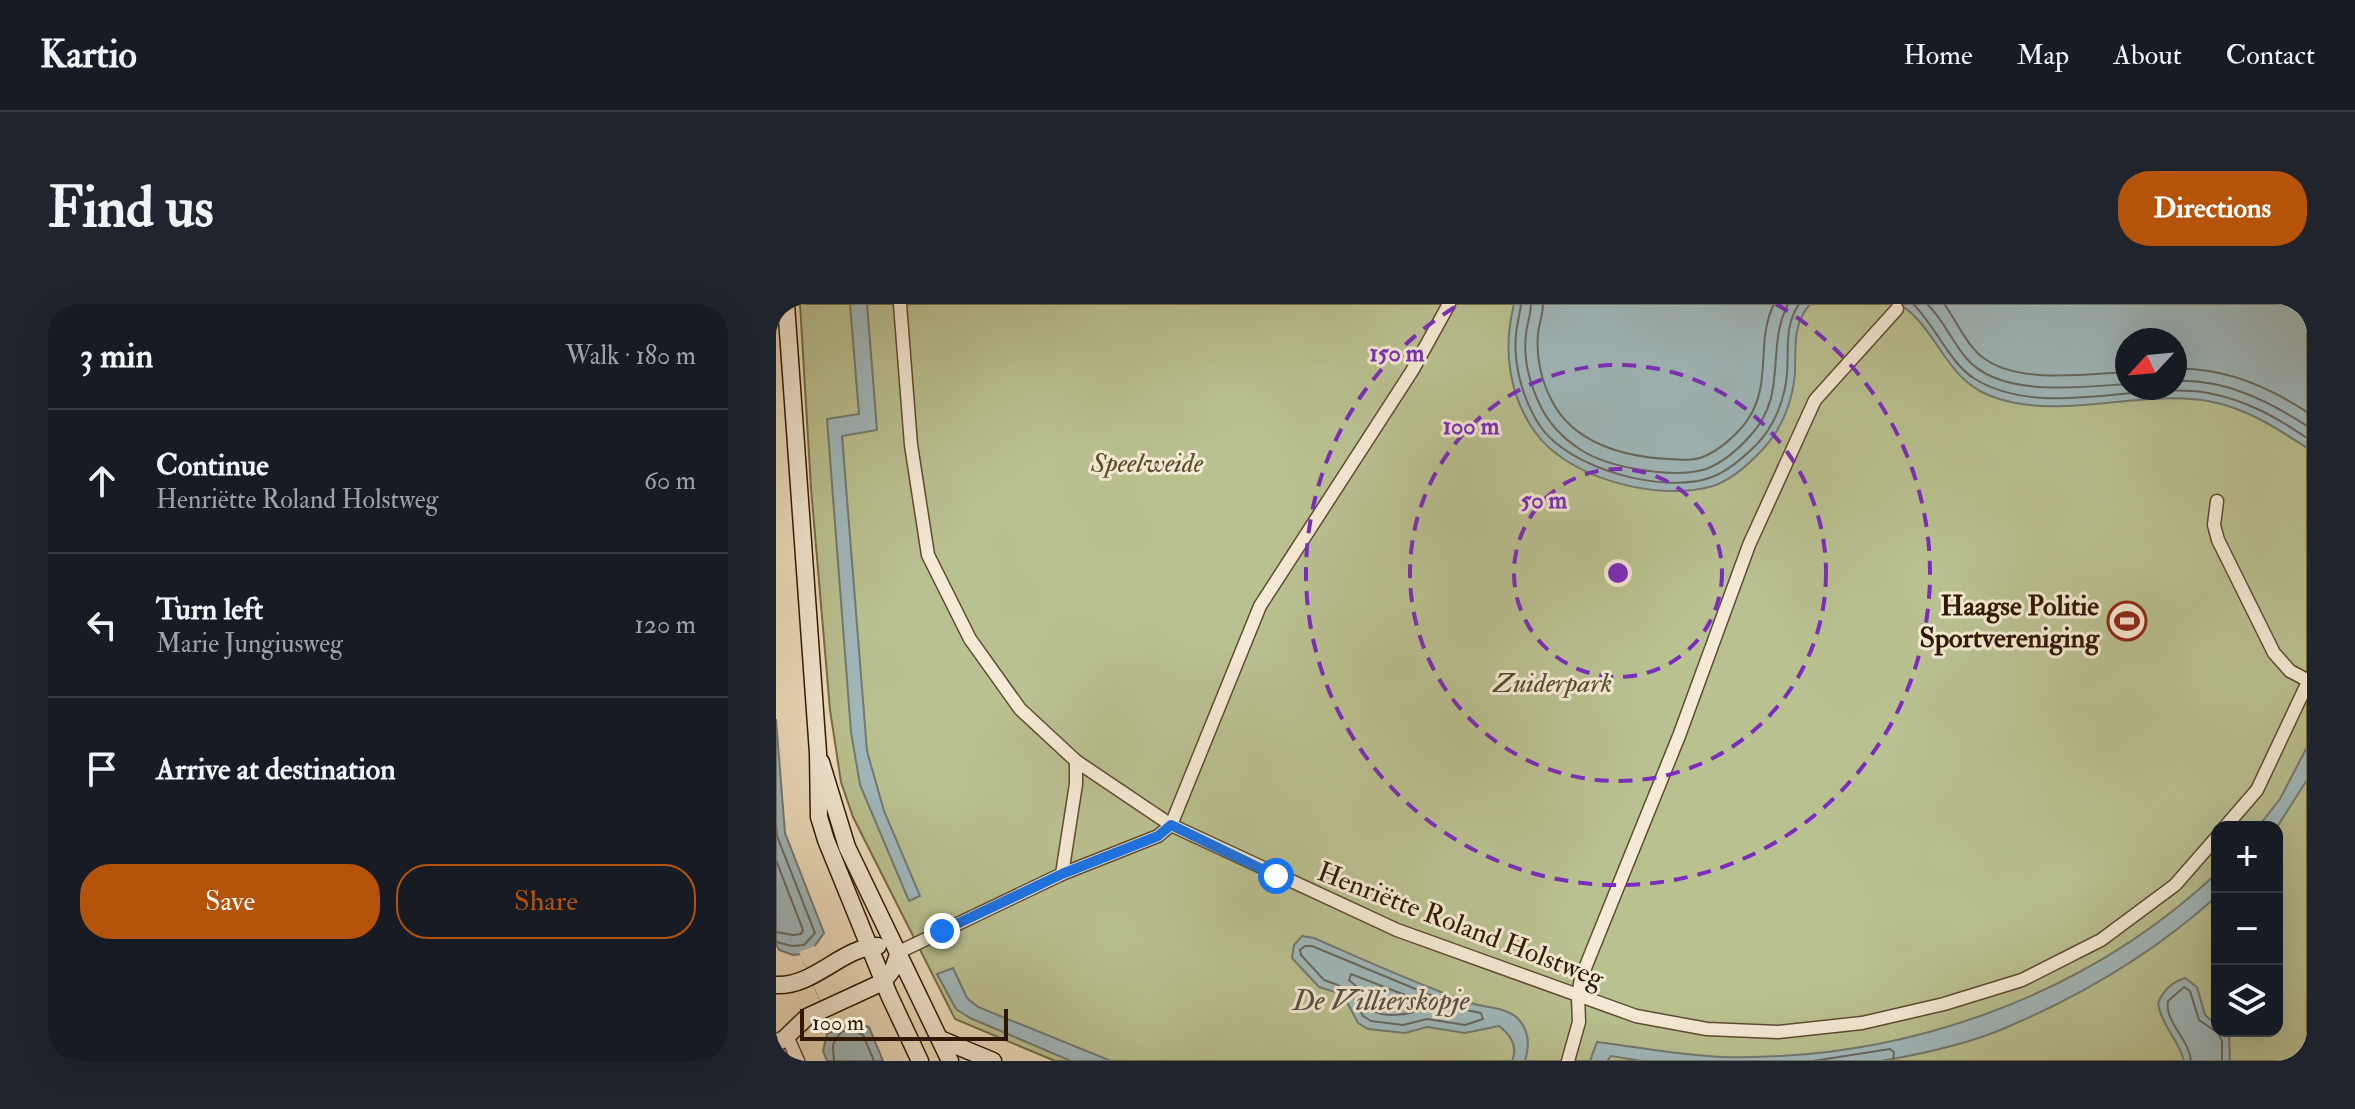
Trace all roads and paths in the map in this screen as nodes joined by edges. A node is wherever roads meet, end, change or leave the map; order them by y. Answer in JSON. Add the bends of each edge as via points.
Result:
{"nodes":[{"id":1,"x":786,"y":304,"type":"edge"},
{"id":2,"x":900,"y":304,"type":"edge"},
{"id":3,"x":1449,"y":304,"type":"edge"},
{"id":4,"x":1897,"y":309,"type":"dead end"},
{"id":5,"x":2217,"y":501,"type":"dead end"},
{"id":6,"x":2307,"y":682,"type":"edge"},
{"id":7,"x":818,"y":753,"type":"junction"},
{"id":8,"x":1076,"y":761,"type":"junction"},
{"id":9,"x":2230,"y":821,"type":"edge"},
{"id":10,"x":1171,"y":825,"type":"junction"},
{"id":11,"x":2211,"y":844,"type":"edge"},
{"id":12,"x":1062,"y":874,"type":"junction"},
{"id":13,"x":870,"y":946,"type":"junction"},
{"id":14,"x":899,"y":952,"type":"junction"},
{"id":15,"x":883,"y":982,"type":"junction"},
{"id":16,"x":776,"y":985,"type":"edge"},
{"id":17,"x":1578,"y":997,"type":"junction"},
{"id":18,"x":786,"y":1036,"type":"edge"},
{"id":19,"x":940,"y":1039,"type":"junction"},
{"id":20,"x":798,"y":1061,"type":"edge"},
{"id":21,"x":920,"y":1061,"type":"edge"},
{"id":22,"x":950,"y":1061,"type":"edge"},
{"id":23,"x":993,"y":1061,"type":"edge"},
{"id":24,"x":1568,"y":1061,"type":"edge"}],
"edges":[{"from":1,"to":7,"type":"main road"},
{"from":2,"to":8,"type":"street","name":"Henriëtte Roland Holstweg","via":[[911,445],[928,555],[970,639],[1020,709]]},
{"from":3,"to":10,"type":"street","via":[[1412,371],[1260,606]]},
{"from":4,"to":17,"type":"street","via":[[1815,400],[1749,545]]},
{"from":5,"to":6,"type":"street","via":[[2218,540],[2274,653]]},
{"from":6,"to":9,"type":"street","via":[[2257,790]]},
{"from":7,"to":13,"type":"main road","via":[[819,817]]},
{"from":7,"to":14,"type":"main road","via":[[847,847]]},
{"from":8,"to":10,"type":"street","name":"Henriëtte Roland Holstweg"},
{"from":8,"to":12,"type":"street"},
{"from":10,"to":12,"type":"street","via":[[1158,836]]},
{"from":10,"to":17,"type":"street","name":"Henriëtte Roland Holstweg","via":[[1397,930]]},
{"from":11,"to":17,"type":"street","name":"Henriëtte Roland Holstweg","via":[[2175,885],[2101,940],[2022,980],[1944,1004],[1862,1023],[1778,1032],[1707,1029],[1636,1016]]},
{"from":12,"to":14,"type":"street"},
{"from":13,"to":14,"type":"main road"},
{"from":13,"to":15,"type":"main road"},
{"from":13,"to":16,"type":"main road","via":[[817,973]]},
{"from":14,"to":15,"type":"main road"},
{"from":14,"to":19,"type":"main road"},
{"from":15,"to":18,"type":"main road","via":[[807,1017]]},
{"from":15,"to":21,"type":"main road"},
{"from":17,"to":24,"type":"street","via":[[1579,1022]]},
{"from":18,"to":20,"type":"street"},
{"from":19,"to":22,"type":"main road"},
{"from":19,"to":23,"type":"main road"}]}
